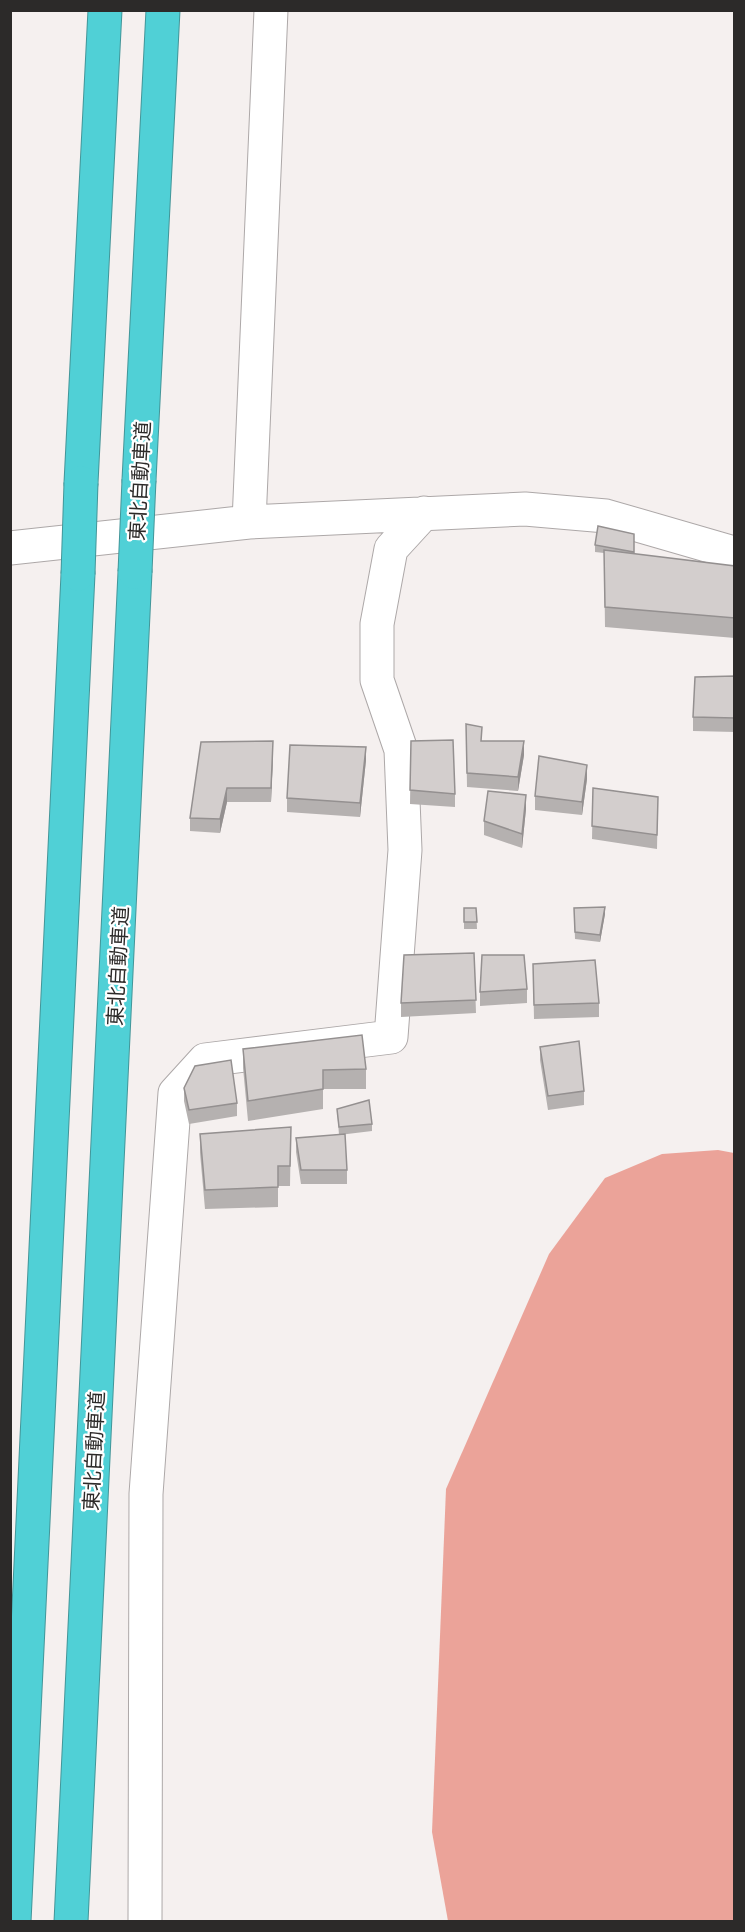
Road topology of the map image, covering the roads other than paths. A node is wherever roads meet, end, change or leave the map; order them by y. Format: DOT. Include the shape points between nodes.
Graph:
graph roads {
  1 [pos="105,10"];
  2 [pos="163,10"];
  3 [pos="271,10"];
  4 [pos="424,513"];
  5 [pos="249,522"];
  6 [pos="10,548"];
  7 [pos="735,552"];
  8 [pos="14,1922"];
  9 [pos="70,1922"];
  10 [pos="145,1922"];
  1 -- 8 [label="highway, bridge"];
  2 -- 9 [label="highway, 東北自動車道, bridge"];
  3 -- 5 [label="street"];
  4 -- 5 [label="street"];
  4 -- 7 [label="street" via="525,509 606,516"];
  4 -- 10 [label="street" via="391,549 377,624 377,680 401,750 405,839 391,1037 205,1060 175,1094 146,1494"];
  5 -- 6 [label="street"];
}
